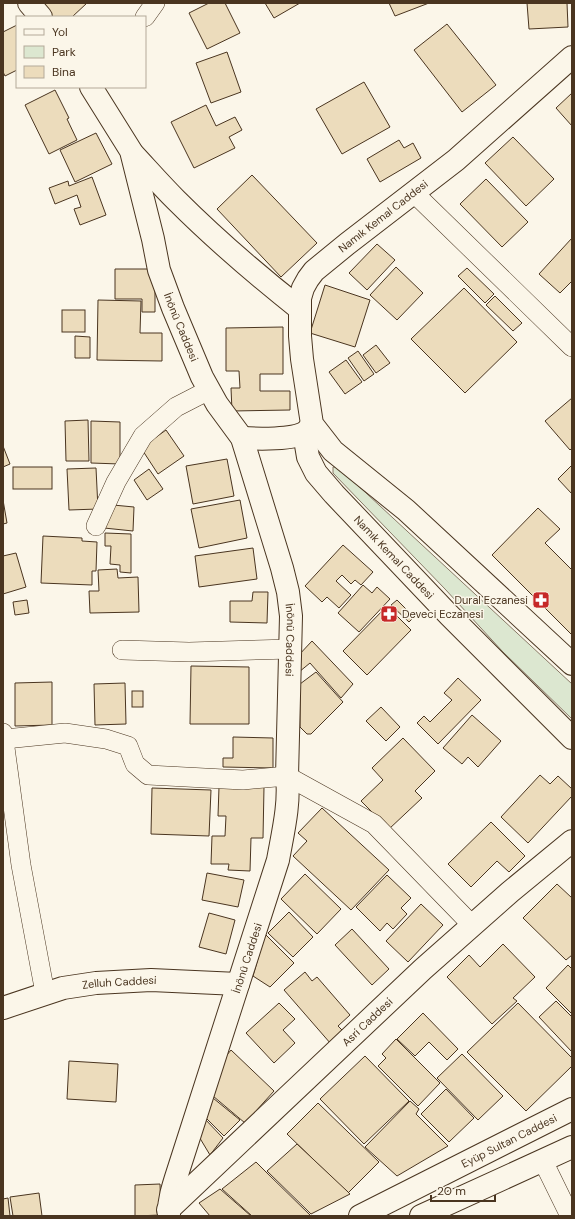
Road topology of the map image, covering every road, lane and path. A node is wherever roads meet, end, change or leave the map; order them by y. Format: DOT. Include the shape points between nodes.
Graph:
graph roads {
  1 [pos="29,3"];
  2 [pos="155,3"];
  3 [pos="40,16"];
  4 [pos="146,16"];
  5 [pos="572,57"];
  6 [pos="93,88"];
  7 [pos="131,151"];
  8 [pos="414,193"];
  9 [pos="300,309"];
  10 [pos="572,347"];
  11 [pos="209,390"];
  12 [pos="309,428"];
  13 [pos="242,438"];
  14 [pos="96,526"];
  15 [pos="291,649"];
  16 [pos="122,650"];
  17 [pos="572,664"];
  18 [pos="4,736"];
  19 [pos="572,738"];
  20 [pos="287,776"];
  21 [pos="572,841"];
  22 [pos="472,925"];
  23 [pos="238,984"];
  24 [pos="45,993"];
  25 [pos="3,1008"];
  26 [pos="572,1109"];
  27 [pos="572,1147"];
  28 [pos="543,1161"];
  29 [pos="169,1213"];
  30 [pos="360,1216"];
  31 [pos="421,1216"];
  32 [pos="570,1216"];
  1 -- 3 [label="street"];
  2 -- 4 [label="street"];
  5 -- 8 [label="street, Namık Kemal Caddesi"];
  6 -- 7 [label="street, İnönü Caddesi"];
  7 -- 9 [label="street" via="176,200 247,267"];
  7 -- 11 [label="street, İnönü Caddesi" via="159,270 172,308"];
  8 -- 9 [label="street, Namık Kemal Caddesi" via="314,271 303,288"];
  8 -- 10 [label="street"];
  9 -- 12 [label="street, Namık Kemal Caddesi" via="300,336"];
  11 -- 13 [label="street, İnönü Caddesi"];
  11 -- 14 [label="street" via="176,407 143,436 116,482"];
  12 -- 13 [label="street" via="292,436"];
  12 -- 17 [label="street" via="333,451 406,510"];
  12 -- 19 [label="street, Namık Kemal Caddesi" via="306,445 308,458 316,473 449,615"];
  13 -- 15 [label="street, İnönü Caddesi" via="285,580 292,616"];
  15 -- 16 [label="street" via="189,652"];
  15 -- 20 [label="street, İnönü Caddesi"];
  18 -- 20 [label="street" via="65,733 106,739 128,746 135,764 148,775 243,780"];
  18 -- 24 [label="street" via="21,866"];
  20 -- 22 [label="street" via="374,824"];
  20 -- 23 [label="street, İnönü Caddesi" via="287,809 278,860"];
  21 -- 22 [label="street, Asri Caddesi"];
  22 -- 29 [label="street, Asri Caddesi" via="417,974"];
  23 -- 24 [label="street, Zelluh Caddesi" via="151,980 96,983"];
  23 -- 29 [label="street, İnönü Caddesi" via="180,1165"];
  24 -- 25 [label="street, Zelluh Caddesi"];
  26 -- 30 [label="street, Eyüp Sultan Caddesi"];
  27 -- 28 [label="street"];
  28 -- 31 [label="street"];
  28 -- 32 [label="street"];
}
